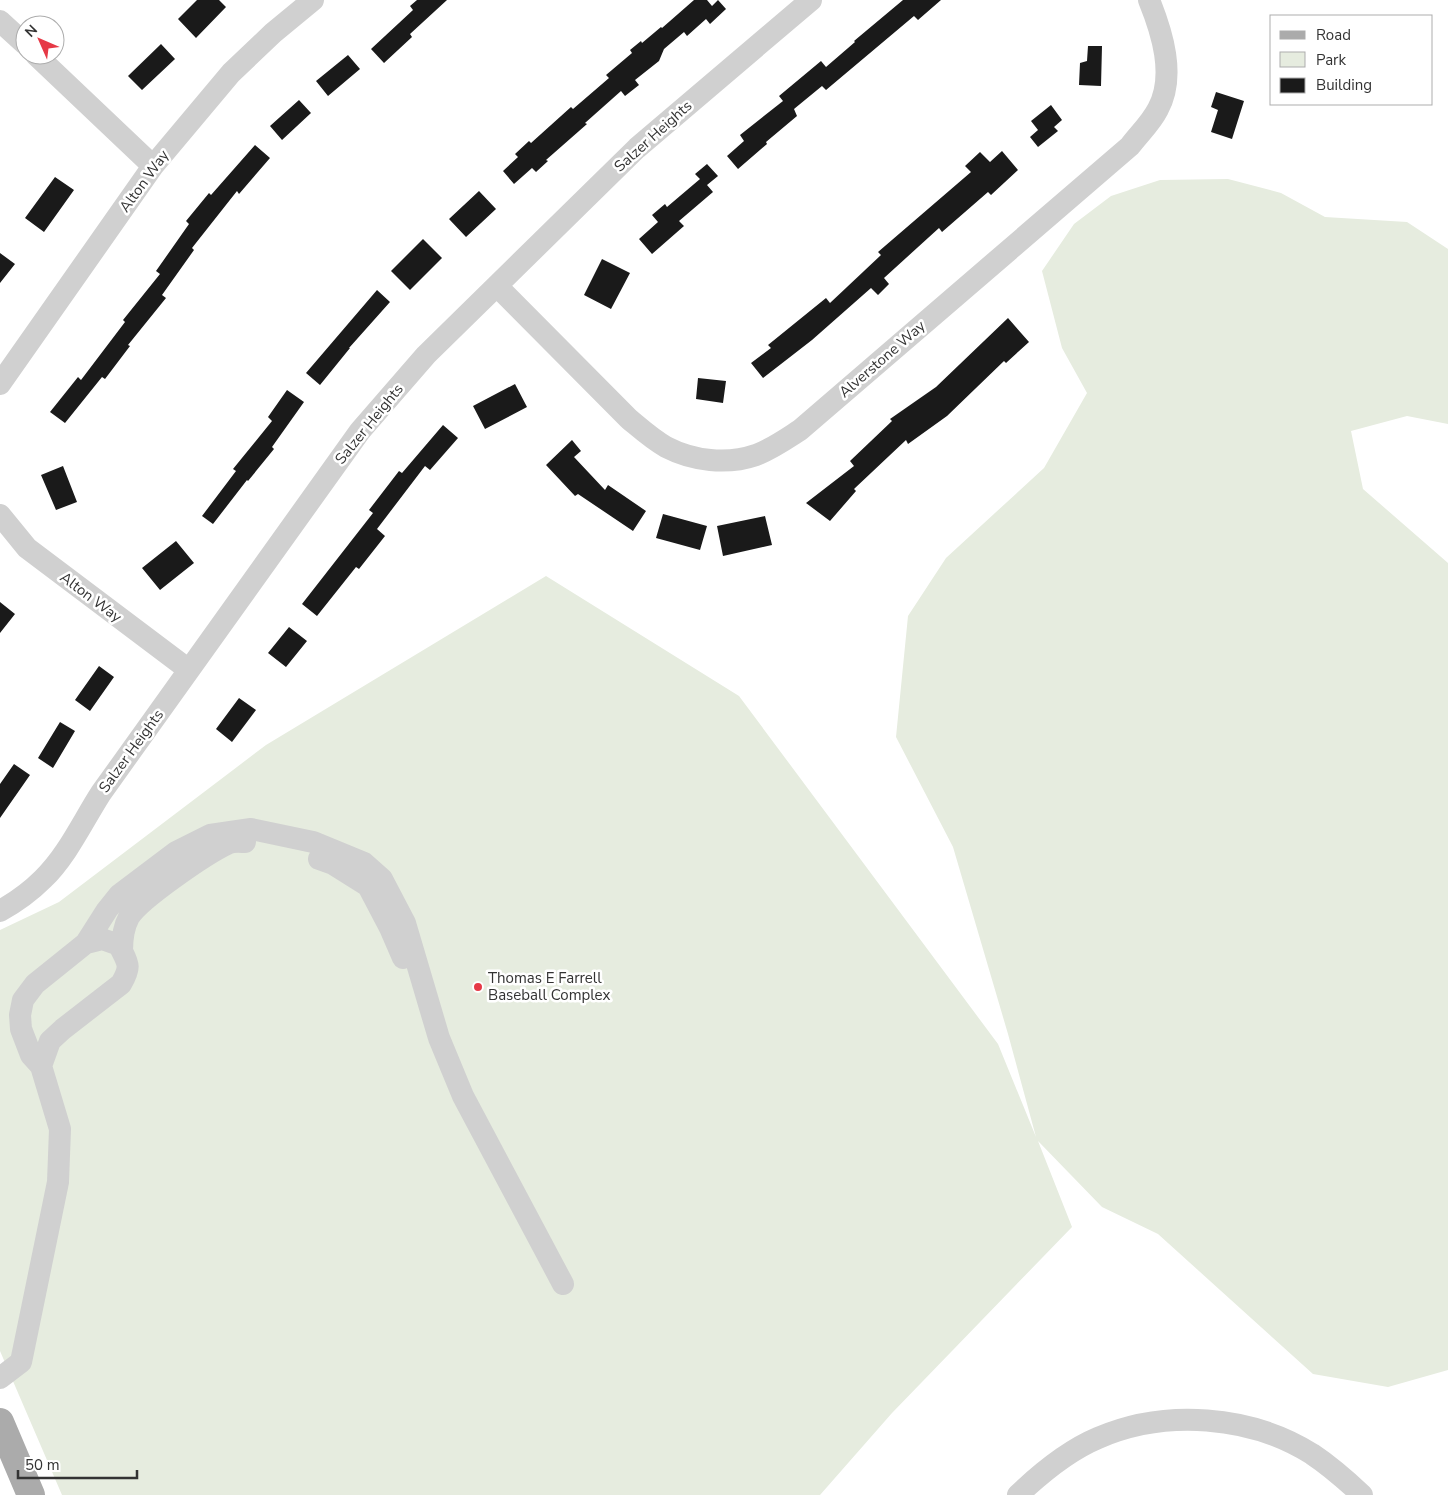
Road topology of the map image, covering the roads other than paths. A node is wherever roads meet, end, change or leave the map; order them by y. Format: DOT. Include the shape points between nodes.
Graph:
graph roads {
  1 [pos="313,0"];
  2 [pos="812,0"];
  3 [pos="1149,0"];
  4 [pos="0,20"];
  5 [pos="15,34"];
  6 [pos="47,65"];
  7 [pos="153,166"];
  8 [pos="497,286"];
  9 [pos="0,384"];
  10 [pos="0,515"];
  11 [pos="189,670"];
  12 [pos="0,911"];
  13 [pos="86,944"];
  14 [pos="122,950"];
  15 [pos="438,1038"];
  16 [pos="41,1066"];
  17 [pos="563,1284"];
  18 [pos="0,1378"];
  19 [pos="0,1422"];
  20 [pos="31,1495"];
  21 [pos="1018,1495"];
  22 [pos="1362,1495"];
  1 -- 7 [label="street, Alton Way" via="231,73"];
  2 -- 8 [label="street, Salzer Heights" via="637,148"];
  3 -- 8 [label="street, Alverstone Way" via="1165,56 1165,87 1158,108 1130,146 800,430 757,455 720,461 692,457 666,447 629,419"];
  4 -- 5 [label="street"];
  6 -- 7 [label="street"];
  7 -- 9 [label="street, Alton Way"];
  8 -- 11 [label="street, Salzer Heights" via="426,355 360,431"];
  10 -- 11 [label="street, Alton Way" via="26,548"];
  11 -- 12 [label="street, Salzer Heights" via="101,793 62,856 23,897"];
  13 -- 14 [label="street" via="102,938 119,945"];
  13 -- 15 [label="street" via="119,894 176,852 210,835 251,829 313,842 364,863 382,879 405,923"];
  13 -- 16 [label="street" via="35,984 23,1000 21,1029 31,1055"];
  14 -- 15 [label="street" via="123,931 130,916 149,897 192,865 228,843 269,841 333,864 368,886"];
  14 -- 16 [label="street" via="128,965 121,984 56,1035"];
  15 -- 17 [label="street" via="463,1096"];
  16 -- 18 [label="street" via="60,1129 58,1182 21,1362"];
  19 -- 20 [label="main road"];
  21 -- 22 [label="street" via="1040,1474 1097,1439 1128,1427 1200,1419 1274,1435 1312,1454"];
}
